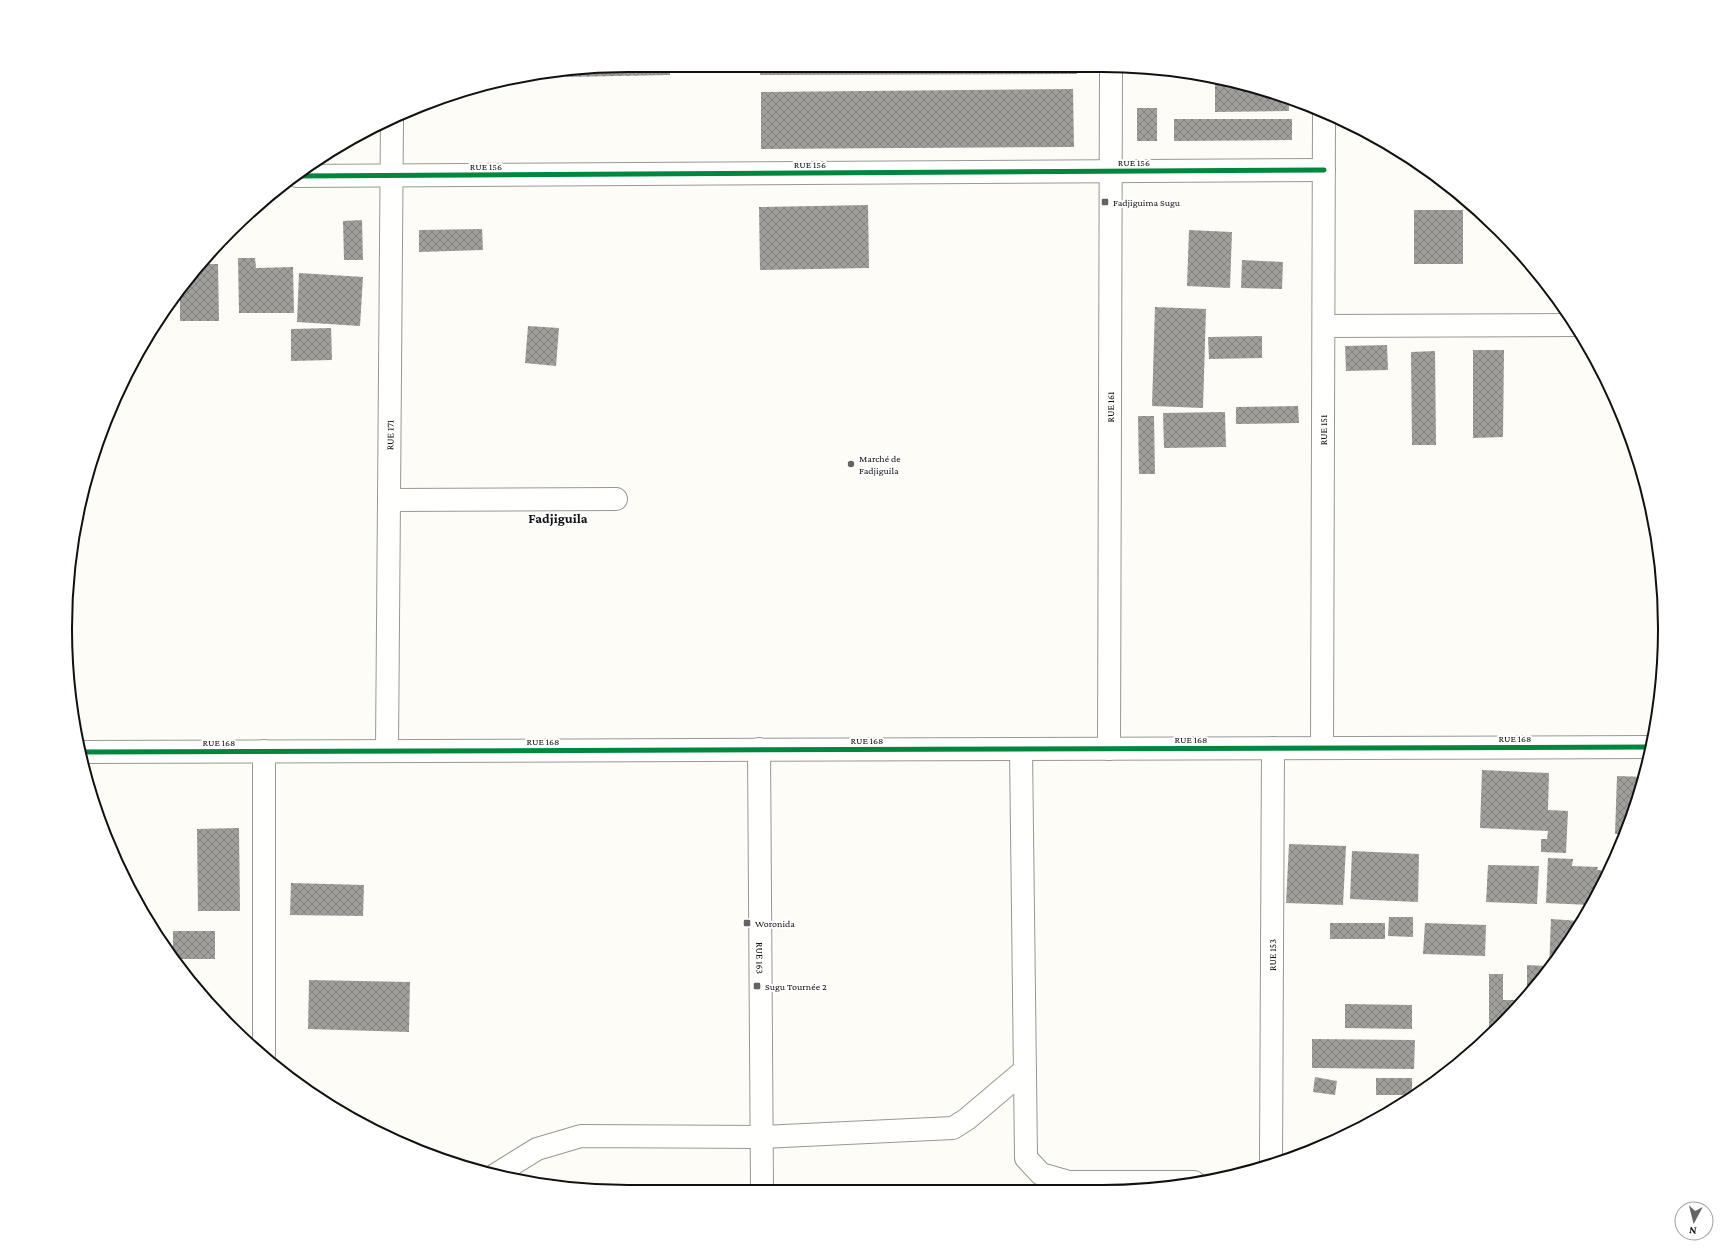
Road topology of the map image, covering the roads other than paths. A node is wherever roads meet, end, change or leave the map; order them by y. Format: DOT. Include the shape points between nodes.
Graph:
graph roads {
  1 [pos="1111,72"];
  2 [pos="1324,118"];
  3 [pos="392,125"];
  4 [pos="1324,170"];
  5 [pos="1111,171"];
  6 [pos="392,175"];
  7 [pos="305,176"];
  8 [pos="1568,325"];
  9 [pos="1324,326"];
  10 [pos="616,499"];
  11 [pos="389,500"];
  12 [pos="1645,747"];
  13 [pos="1109,748"];
  14 [pos="1273,748"];
  15 [pos="1322,748"];
  16 [pos="759,749"];
  17 [pos="1021,749"];
  18 [pos="387,750"];
  19 [pos="264,751"];
  20 [pos="86,752"];
  21 [pos="264,1049"];
  22 [pos="1025,1070"];
  23 [pos="762,1137"];
  24 [pos="1271,1158"];
  25 [pos="503,1170"];
  26 [pos="1156,1182"];
  27 [pos="762,1185"];
  1 -- 5 [label="street, RUE 161"];
  2 -- 4 [label="street, RUE 151"];
  3 -- 6 [label="street, RUE 171"];
  4 -- 5 [label="street, RUE 156"];
  4 -- 9 [label="street, RUE 151"];
  5 -- 6 [label="street, RUE 156"];
  5 -- 13 [label="street, RUE 161"];
  6 -- 7 [label="street, RUE 156"];
  6 -- 11 [label="street, RUE 171"];
  8 -- 9 [label="street"];
  9 -- 15 [label="street, RUE 151"];
  10 -- 11 [label="street"];
  11 -- 18 [label="street, RUE 171"];
  12 -- 15 [label="street, RUE 168"];
  13 -- 14 [label="street, RUE 168"];
  13 -- 17 [label="street, RUE 168"];
  14 -- 15 [label="street, RUE 168"];
  14 -- 24 [label="street, RUE 153"];
  16 -- 17 [label="street, RUE 168"];
  16 -- 18 [label="street, RUE 168"];
  16 -- 23 [label="street, RUE 163"];
  17 -- 22 [label="street"];
  18 -- 19 [label="street, RUE 168"];
  19 -- 20 [label="street, RUE 168"];
  19 -- 21 [label="street"];
  22 -- 23 [label="street" via="953,1128"];
  22 -- 26 [label="street" via="1026,1158 1041,1174 1069,1182"];
  23 -- 25 [label="street" via="581,1136 537,1149"];
  23 -- 27 [label="street, RUE 163"];
}
